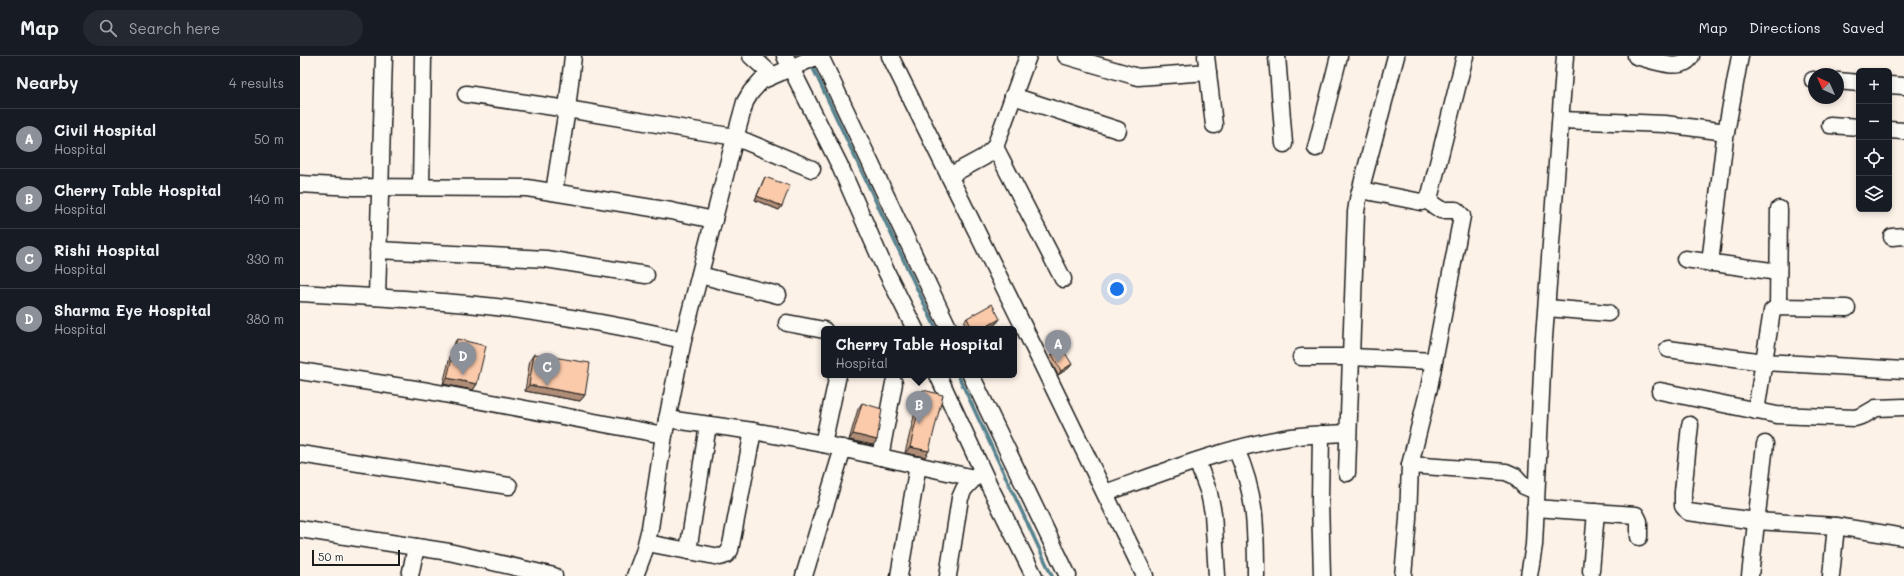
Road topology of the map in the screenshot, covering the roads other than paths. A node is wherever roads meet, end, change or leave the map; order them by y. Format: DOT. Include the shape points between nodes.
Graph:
graph roads {
  1 [pos="384,56"];
  2 [pos="423,56"];
  3 [pos="574,56"];
  4 [pos="751,56"];
  5 [pos="890,56"];
  6 [pos="1028,56"];
  7 [pos="1066,56"];
  8 [pos="1206,56"];
  9 [pos="1277,56"];
  10 [pos="1339,56"];
  11 [pos="1396,56"];
  12 [pos="1465,56"];
  13 [pos="1565,56"];
  14 [pos="1691,56"];
  15 [pos="1740,56"];
  16 [pos="1645,57"];
  17 [pos="806,59"];
  18 [pos="1208,72"];
  19 [pos="772,75"];
  20 [pos="1844,82"];
  21 [pos="1856,83"];
  22 [pos="1892,85"];
  23 [pos="1904,86"];
  24 [pos="466,94"];
  25 [pos="1013,96"];
  26 [pos="568,109"];
  27 [pos="1561,120"];
  28 [pos="1214,125"];
  29 [pos="1830,125"];
  30 [pos="1856,127"];
  31 [pos="1118,130"];
  32 [pos="1892,130"];
  33 [pos="1904,131"];
  34 [pos="1726,132"];
  35 [pos="735,137"];
  36 [pos="1284,144"];
  37 [pos="995,147"];
  38 [pos="1316,148"];
  39 [pos="812,169"];
  40 [pos="949,176"];
  41 [pos="300,184"];
  42 [pos="380,187"];
  43 [pos="421,187"];
  44 [pos="1361,190"];
  45 [pos="554,192"];
  46 [pos="1426,200"];
  47 [pos="1779,209"];
  48 [pos="714,220"];
  49 [pos="378,250"];
  50 [pos="1684,259"];
  51 [pos="1710,263"];
  52 [pos="1778,272"];
  53 [pos="646,275"];
  54 [pos="700,276"];
  55 [pos="1063,279"];
  56 [pos="300,293"];
  57 [pos="778,295"];
  58 [pos="377,297"];
  59 [pos="1547,308"];
  60 [pos="1778,308"];
  61 [pos="1847,308"];
  62 [pos="1608,313"];
  63 [pos="787,323"];
  64 [pos="914,326"];
  65 [pos="947,326"];
  66 [pos="821,329"];
  67 [pos="683,340"];
  68 [pos="1668,349"];
  69 [pos="1301,357"];
  70 [pos="1352,357"];
  71 [pos="1434,361"];
  72 [pos="1764,362"];
  73 [pos="1904,370"];
  74 [pos="300,371"];
  75 [pos="837,378"];
  76 [pos="939,378"];
  77 [pos="972,378"];
  78 [pos="894,383"];
  79 [pos="1660,392"];
  80 [pos="1904,408"];
  81 [pos="1756,411"];
  82 [pos="708,425"];
  83 [pos="1690,425"];
  84 [pos="665,427"];
  85 [pos="753,431"];
  86 [pos="1348,433"];
  87 [pos="1321,434"];
  88 [pos="823,444"];
  89 [pos="1765,444"];
  90 [pos="843,448"];
  91 [pos="1236,449"];
  92 [pos="300,454"];
  93 [pos="880,457"];
  94 [pos="1197,461"];
  95 [pos="918,465"];
  96 [pos="1410,465"];
  97 [pos="1347,473"];
  98 [pos="978,474"];
  99 [pos="509,486"];
  100 [pos="1536,490"];
  101 [pos="1105,493"];
  102 [pos="1536,508"];
  103 [pos="1596,512"];
  104 [pos="1756,521"];
  105 [pos="1836,526"];
  106 [pos="300,529"];
  107 [pos="1639,537"];
  108 [pos="1904,537"];
  109 [pos="646,543"];
  110 [pos="416,547"];
  111 [pos="688,551"];
  112 [pos="1591,571"];
  113 [pos="410,576"];
  114 [pos="554,576"];
  115 [pos="634,576"];
  116 [pos="804,576"];
  117 [pos="899,576"];
  118 [pos="948,576"];
  119 [pos="1034,576"];
  120 [pos="1068,576"];
  121 [pos="1145,576"];
  122 [pos="1217,576"];
  123 [pos="1256,576"];
  124 [pos="1322,576"];
  125 [pos="1403,576"];
  126 [pos="1529,576"];
  127 [pos="1750,576"];
  128 [pos="1831,576"];
  1 -- 42 [label="street"];
  2 -- 43 [label="street"];
  3 -- 26 [label="street"];
  4 -- 19 [label="street"];
  5 -- 40 [label="street"];
  6 -- 25 [label="street"];
  7 -- 18 [label="street" via="1138,77"];
  8 -- 18 [label="street"];
  9 -- 36 [label="street"];
  10 -- 38 [label="street"];
  11 -- 44 [label="street"];
  12 -- 46 [label="street" via="1430,195"];
  13 -- 27 [label="street"];
  14 -- 16 [label="street" via="1682,64"];
  15 -- 34 [label="street"];
  17 -- 19 [label="street"];
  17 -- 64 [label="street" via="839,164 886,271"];
  17 -- 65 [label="street"];
  18 -- 28 [label="street"];
  19 -- 35 [label="street" via="760,82 745,102"];
  20 -- 21 [label="street"];
  22 -- 23 [label="street"];
  24 -- 26 [label="street"];
  25 -- 31 [label="street"];
  25 -- 37 [label="street"];
  26 -- 35 [label="street"];
  26 -- 45 [label="street"];
  27 -- 34 [label="street" via="1665,124"];
  27 -- 59 [label="street"];
  29 -- 30 [label="street"];
  32 -- 33 [label="street"];
  34 -- 51 [label="street"];
  35 -- 39 [label="street"];
  35 -- 48 [label="street"];
  37 -- 40 [label="street" via="984,157"];
  37 -- 55 [label="street"];
  40 -- 101 [label="street"];
  41 -- 42 [label="street"];
  42 -- 43 [label="street"];
  42 -- 49 [label="street"];
  43 -- 45 [label="street" via="527,188"];
  44 -- 46 [label="street" via="1421,202"];
  44 -- 70 [label="street" via="1356,212"];
  45 -- 48 [label="street"];
  46 -- 71 [label="street" via="1441,210 1456,210 1462,216"];
  47 -- 52 [label="street"];
  48 -- 54 [label="street"];
  49 -- 53 [label="street" via="546,259"];
  49 -- 58 [label="street"];
  50 -- 51 [label="street"];
  51 -- 52 [label="street"];
  52 -- 60 [label="street"];
  54 -- 57 [label="street"];
  54 -- 67 [label="street"];
  56 -- 58 [label="street"];
  58 -- 67 [label="street" via="512,309 629,328"];
  59 -- 62 [label="street"];
  59 -- 100 [label="street"];
  60 -- 61 [label="street"];
  60 -- 72 [label="street" via="1770,314"];
  63 -- 66 [label="street"];
  67 -- 84 [label="street"];
  68 -- 72 [label="street"];
  69 -- 70 [label="street"];
  70 -- 71 [label="street"];
  70 -- 86 [label="street"];
  71 -- 96 [label="street"];
  72 -- 73 [label="street"];
  72 -- 81 [label="street"];
  74 -- 84 [label="street"];
  75 -- 88 [label="street"];
  76 -- 98 [label="street"];
  77 -- 120 [label="street"];
  78 -- 93 [label="street"];
  79 -- 81 [label="street"];
  80 -- 81 [label="street" via="1876,408 1854,418 1777,415"];
  82 -- 84 [label="street"];
  82 -- 85 [label="street"];
  82 -- 111 [label="street"];
  83 -- 104 [label="street" via="1683,492 1685,510 1694,514"];
  84 -- 109 [label="street" via="655,501"];
  85 -- 88 [label="street"];
  85 -- 111 [label="street" via="730,550 720,557"];
  86 -- 87 [label="street"];
  86 -- 97 [label="street"];
  87 -- 91 [label="street" via="1280,438"];
  87 -- 124 [label="street"];
  88 -- 90 [label="street"];
  89 -- 104 [label="street"];
  90 -- 93 [label="street"];
  90 -- 116 [label="street"];
  91 -- 94 [label="street"];
  91 -- 123 [label="street" via="1253,498"];
  92 -- 99 [label="street"];
  93 -- 95 [label="street"];
  94 -- 101 [label="street"];
  94 -- 122 [label="street" via="1209,493 1213,513"];
  95 -- 98 [label="street"];
  95 -- 117 [label="street"];
  96 -- 100 [label="street" via="1506,472 1515,476 1524,486"];
  96 -- 125 [label="street"];
  98 -- 118 [label="street" via="964,489 960,498"];
  98 -- 119 [label="street"];
  100 -- 102 [label="street"];
  101 -- 121 [label="street"];
  102 -- 103 [label="street"];
  102 -- 126 [label="street"];
  103 -- 107 [label="street" via="1636,515 1639,521"];
  103 -- 112 [label="street"];
  104 -- 105 [label="street"];
  104 -- 127 [label="street"];
  105 -- 108 [label="street"];
  105 -- 128 [label="street"];
  106 -- 110 [label="street"];
  109 -- 111 [label="street"];
  109 -- 115 [label="street"];
  110 -- 113 [label="street"];
  110 -- 114 [label="street"];
}
